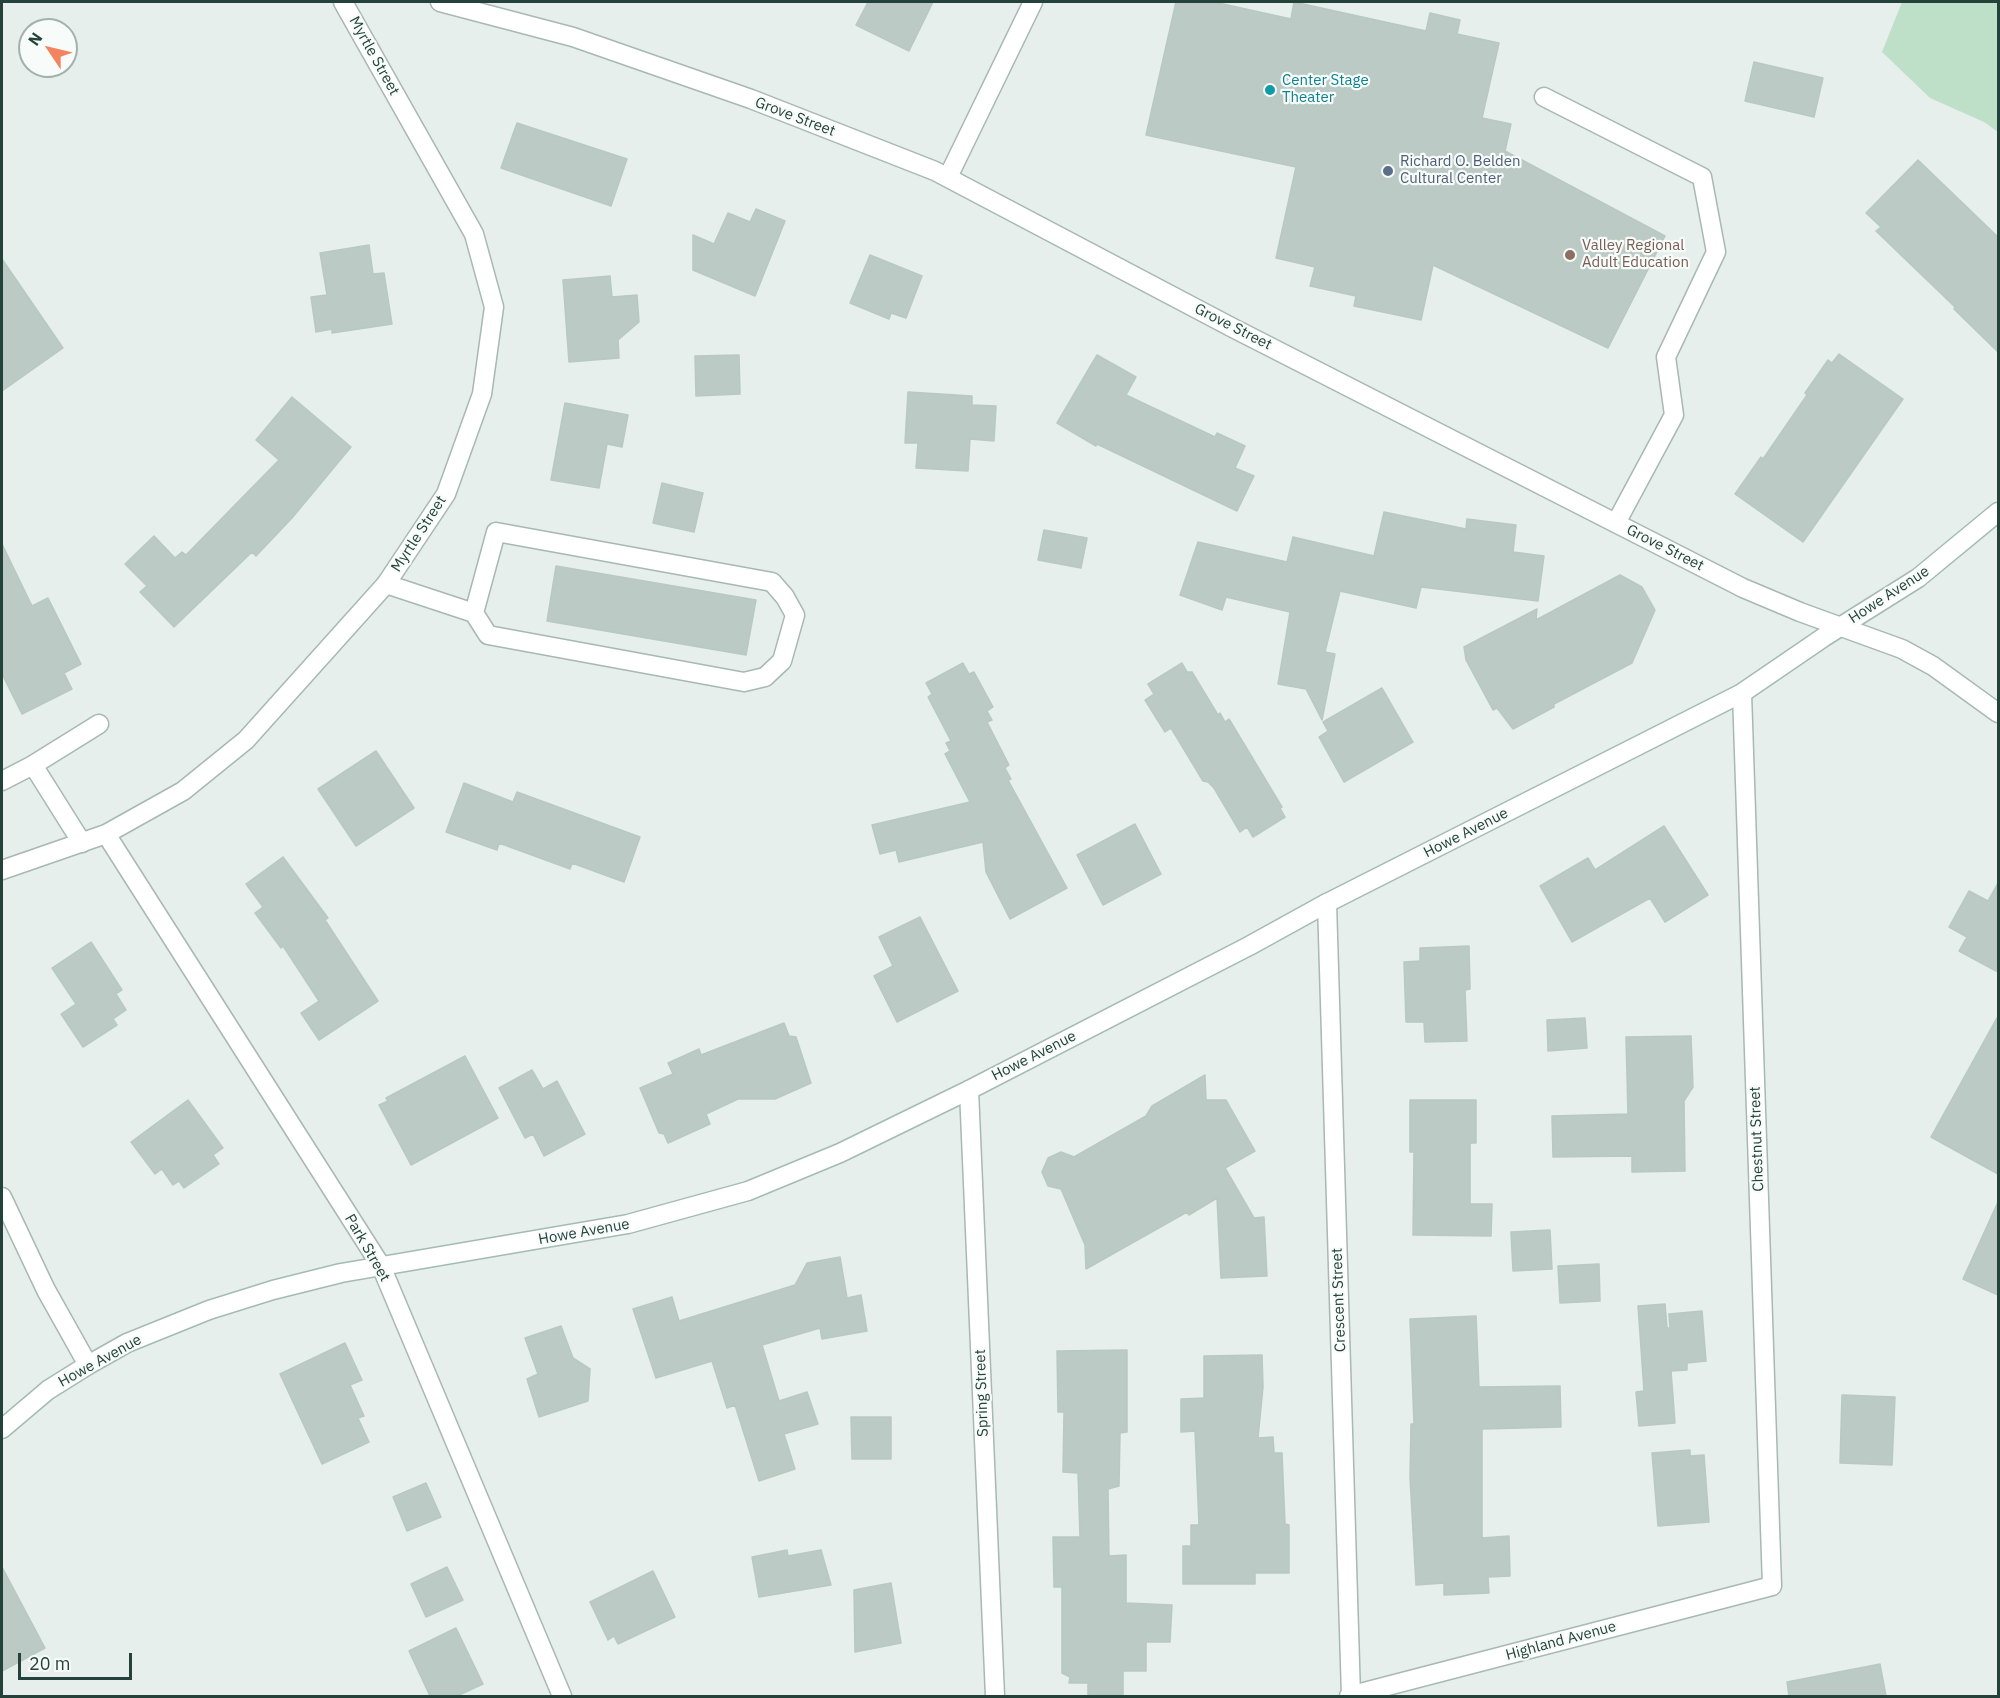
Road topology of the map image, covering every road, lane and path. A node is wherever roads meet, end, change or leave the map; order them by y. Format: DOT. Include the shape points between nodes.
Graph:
graph roads {
  1 [pos="343,2"];
  2 [pos="440,2"];
  3 [pos="1033,2"];
  4 [pos="1544,97"];
  5 [pos="948,177"];
  6 [pos="1998,512"];
  7 [pos="1616,524"];
  8 [pos="386,584"];
  9 [pos="474,613"];
  10 [pos="1841,627"];
  11 [pos="1742,693"];
  12 [pos="1998,713"];
  13 [pos="99,724"];
  14 [pos="33,765"];
  15 [pos="2,781"];
  16 [pos="106,834"];
  17 [pos="82,843"];
  18 [pos="2,870"];
  19 [pos="1327,903"];
  20 [pos="969,1090"];
  21 [pos="2,1197"];
  22 [pos="381,1266"];
  23 [pos="88,1365"];
  24 [pos="2,1429"];
  25 [pos="1772,1586"];
  26 [pos="562,1696"];
  27 [pos="995,1696"];
  28 [pos="1350,1696"];
  1 -- 8 [label="street, Myrtle Street" via="474,234 494,307 482,394 446,494"];
  2 -- 5 [label="street, Grove Street" via="573,37 751,99"];
  3 -- 5 [label="street"];
  4 -- 7 [label="street" via="1702,177 1716,252 1666,357 1674,415"];
  5 -- 7 [label="street, Grove Street"];
  6 -- 10 [label="street, Howe Avenue" via="1918,578"];
  7 -- 10 [label="street, Grove Street" via="1743,588"];
  8 -- 9 [label="street"];
  8 -- 16 [label="street, Myrtle Street" via="246,740 183,791"];
  9 -- 9 [label="street" via="496,532 772,582 795,615 782,661 765,677 744,682 488,635"];
  10 -- 11 [label="street, Howe Avenue"];
  10 -- 12 [label="street, Grove Street" via="1912,654"];
  11 -- 19 [label="street, Howe Avenue"];
  11 -- 25 [label="street, Chestnut Street"];
  13 -- 14 [label="street"];
  14 -- 15 [label="street"];
  14 -- 17 [label="street"];
  16 -- 17 [label="street, Myrtle Street"];
  16 -- 22 [label="street, Park Street"];
  17 -- 18 [label="street, Myrtle Street"];
  19 -- 20 [label="street, Howe Avenue"];
  19 -- 28 [label="street, Crescent Street"];
  20 -- 22 [label="street, Howe Avenue" via="840,1153 748,1191 628,1224"];
  20 -- 27 [label="street, Spring Street"];
  21 -- 23 [label="street" via="46,1290"];
  22 -- 23 [label="street, Howe Avenue" via="273,1290 209,1310 128,1343"];
  22 -- 26 [label="street, Park Street"];
  23 -- 24 [label="street, Howe Avenue" via="48,1390"];
  25 -- 28 [label="street, Highland Avenue"];
}
